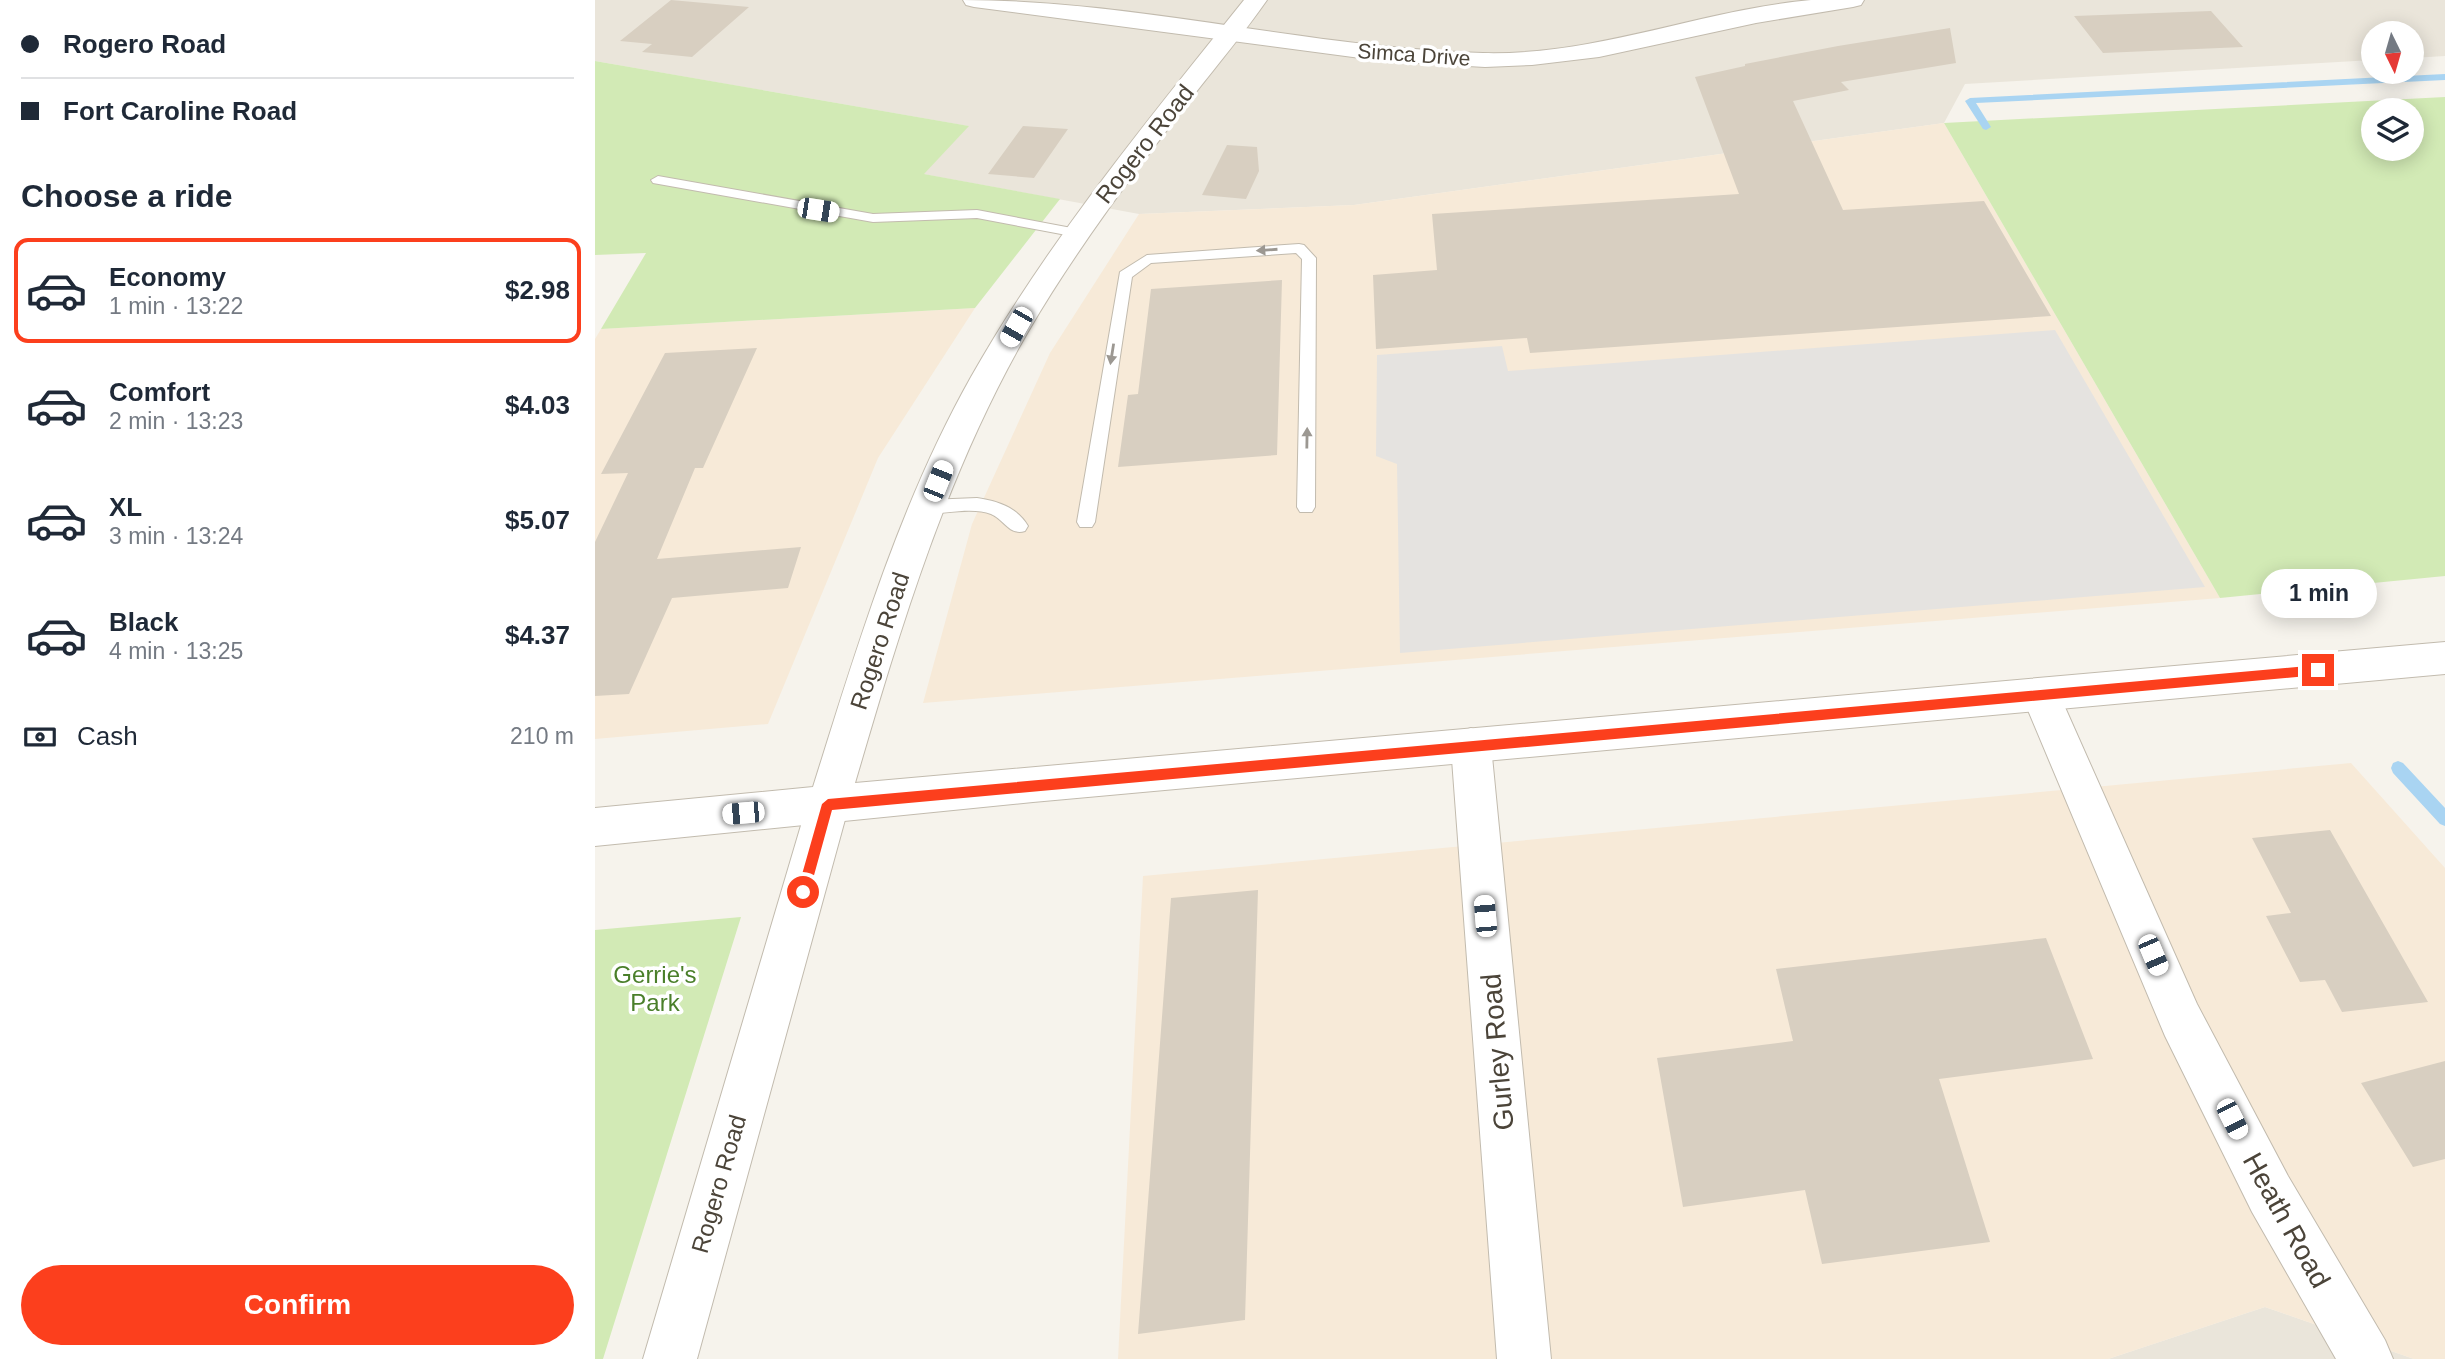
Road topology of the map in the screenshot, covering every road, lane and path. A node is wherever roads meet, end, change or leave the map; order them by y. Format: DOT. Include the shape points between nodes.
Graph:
graph roads {
  1 [pos="974,0"];
  2 [pos="1256,0"];
  3 [pos="1853,0"];
  4 [pos="1749,8"];
  5 [pos="1230,34"];
  6 [pos="658,180"];
  7 [pos="1077,233"];
  8 [pos="928,506"];
  9 [pos="1306,507"];
  10 [pos="1086,522"];
  11 [pos="1019,526"];
  12 [pos="2445,658"];
  13 [pos="2041,696"];
  14 [pos="1471,746"];
  15 [pos="828,804"];
  16 [pos="595,827"];
  17 [pos="670,1359"];
  18 [pos="1524,1359"];
  19 [pos="2366,1359"];
  1 -- 5 [label="street, Simca Drive"];
  2 -- 5 [label="street, Rogero Road"];
  3 -- 4 [label="street, Simca Drive"];
  4 -- 5 [label="street, Simca Drive" via="1599,50 1532,58 1383,54"];
  5 -- 7 [label="street, Rogero Road"];
  6 -- 7 [label="lane" via="873,218 977,214"];
  7 -- 8 [label="street, Rogero Road" via="985,379"];
  8 -- 11 [label="lane" via="997,508"];
  8 -- 15 [label="street, Rogero Road" via="904,566"];
  9 -- 10 [label="lane, one-way" via="1309,258 1299,248 1147,259 1125,275"];
  12 -- 13 [label="street"];
  13 -- 14 [label="street"];
  13 -- 19 [label="street, Heath Road" via="2181,1020 2270,1194"];
  14 -- 15 [label="street"];
  14 -- 18 [label="street, Gurley Road"];
  15 -- 16 [label="street"];
  15 -- 17 [label="street, Rogero Road"];
}
